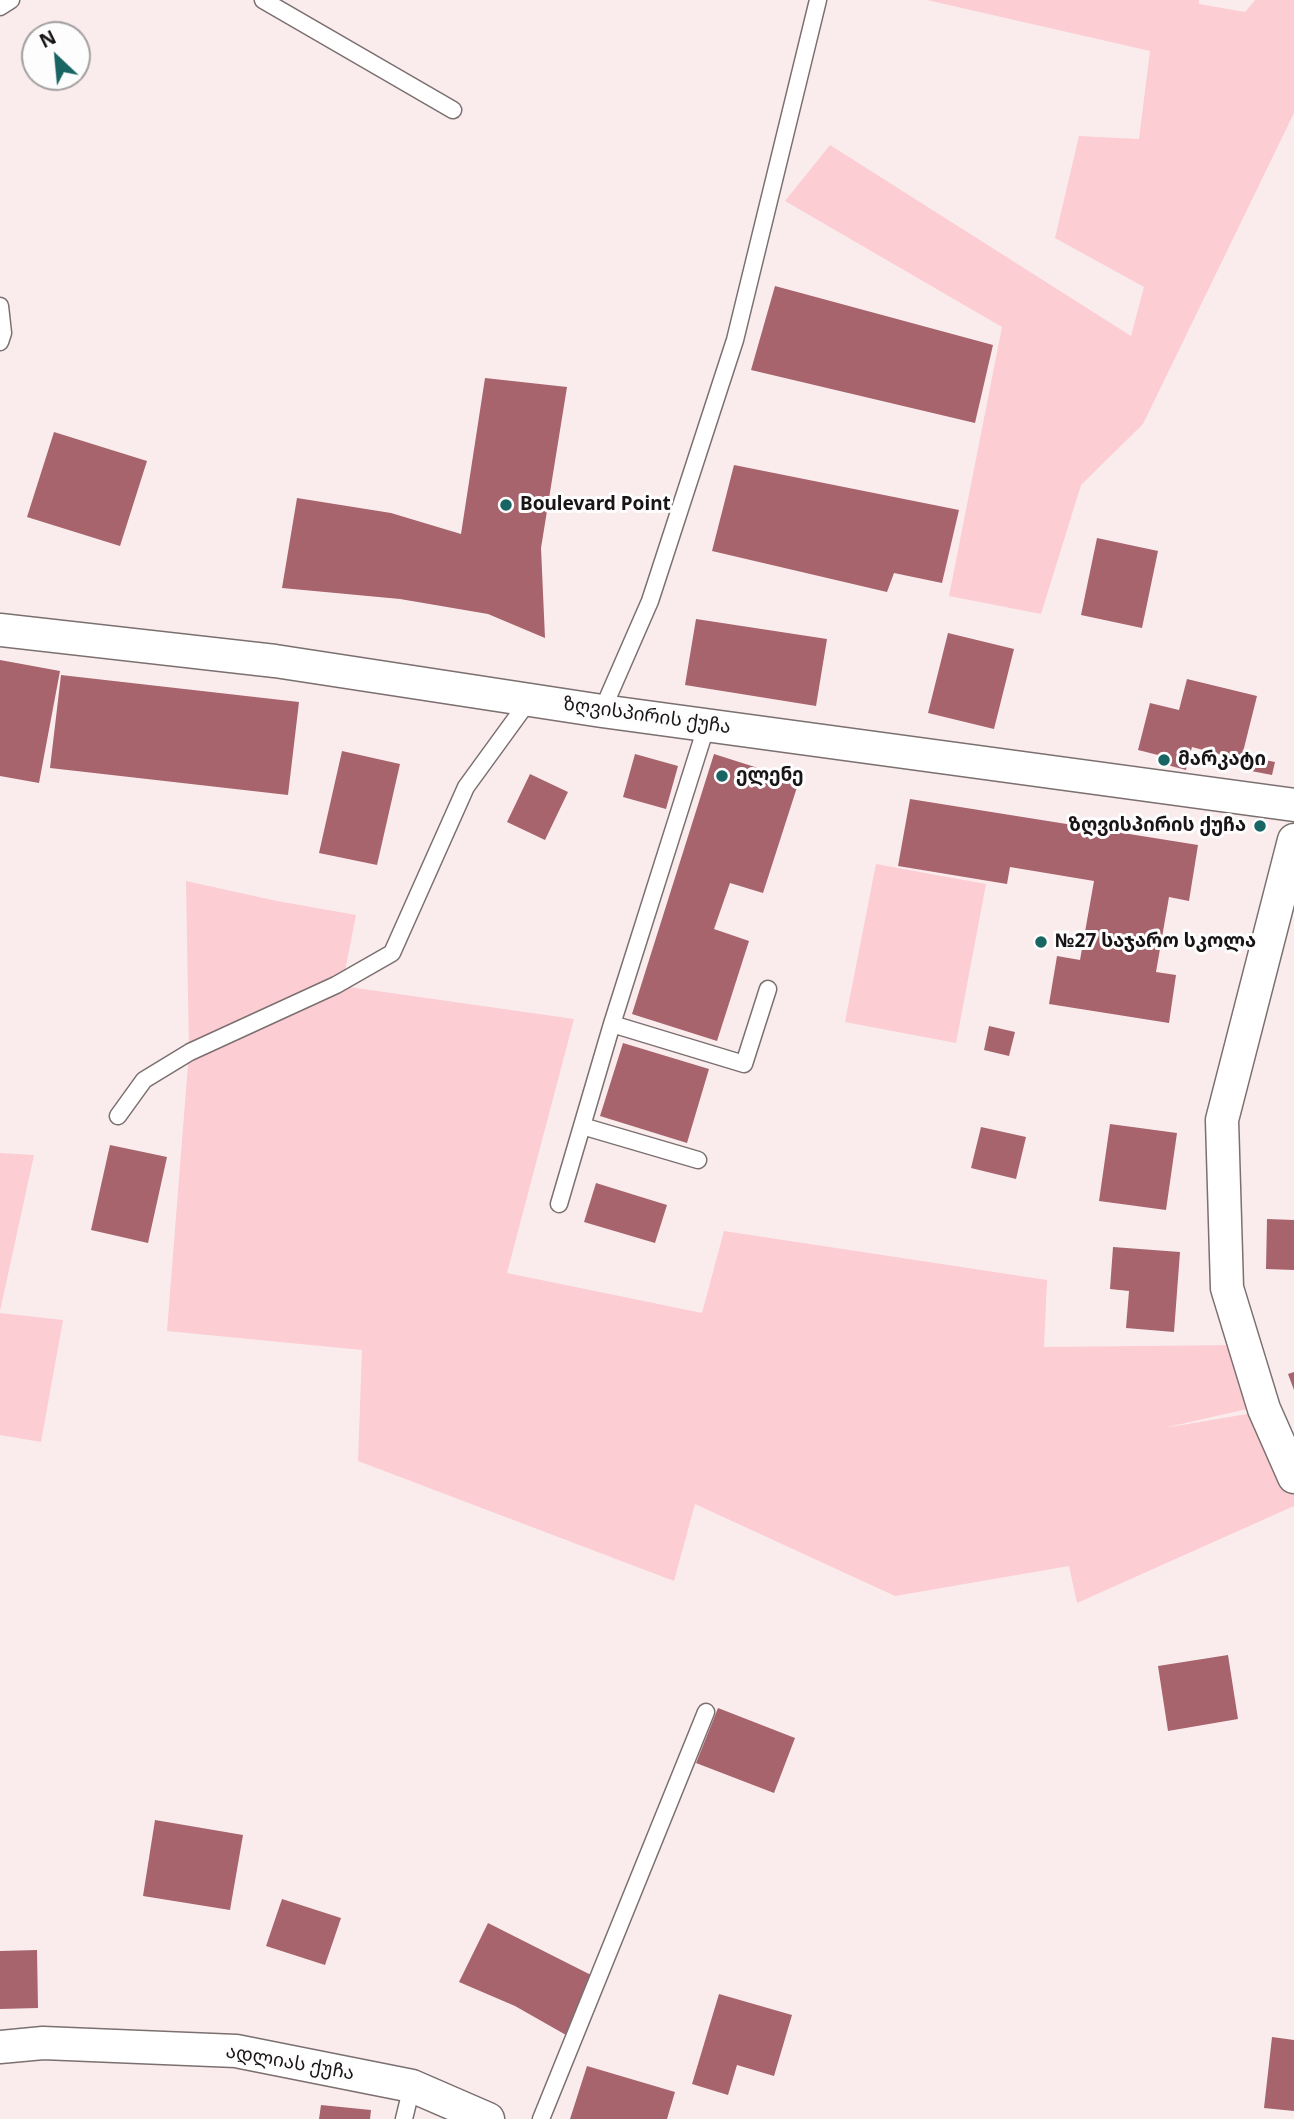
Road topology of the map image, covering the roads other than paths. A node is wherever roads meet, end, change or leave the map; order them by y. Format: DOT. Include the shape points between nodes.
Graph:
graph roads {
  1 [pos="11,0"];
  2 [pos="263,0"];
  3 [pos="818,0"];
  4 [pos="0,8"];
  5 [pos="453,110"];
  6 [pos="0,306"];
  7 [pos="0,342"];
  8 [pos="0,630"];
  9 [pos="530,699"];
  10 [pos="602,710"];
  11 [pos="707,724"];
  12 [pos="1294,805"];
  13 [pos="1294,840"];
  14 [pos="768,989"];
  15 [pos="612,1024"];
  16 [pos="118,1116"];
  17 [pos="582,1126"];
  18 [pos="698,1160"];
  19 [pos="559,1204"];
  20 [pos="1294,1477"];
  21 [pos="706,1712"];
  22 [pos="0,2047"];
  23 [pos="412,2086"];
  24 [pos="404,2119"];
  25 [pos="488,2119"];
  26 [pos="541,2119"];
  1 -- 4 [label="lane"];
  2 -- 5 [label="lane"];
  3 -- 10 [label="lane" via="735,341 650,601"];
  6 -- 7 [label="lane"];
  8 -- 9 [label="street, ზღვისპირის ქუჩა" via="275,661"];
  9 -- 10 [label="street, ზღვისპირის ქუჩა"];
  9 -- 16 [label="lane" via="466,787 393,953 336,985 190,1052 144,1080"];
  10 -- 11 [label="street, ზღვისპირის ქუჩა"];
  11 -- 12 [label="street, ზღვისპირის ქუჩა"];
  11 -- 15 [label="lane"];
  13 -- 20 [label="street" via="1222,1120 1227,1288 1264,1409"];
  14 -- 15 [label="lane" via="744,1064"];
  15 -- 17 [label="lane"];
  17 -- 18 [label="lane"];
  17 -- 19 [label="lane"];
  21 -- 26 [label="lane"];
  22 -- 23 [label="street, ადლიას ქუჩა" via="43,2043 236,2051"];
  23 -- 24 [label="lane"];
  23 -- 25 [label="street, ადლიას ქუჩა"];
}
